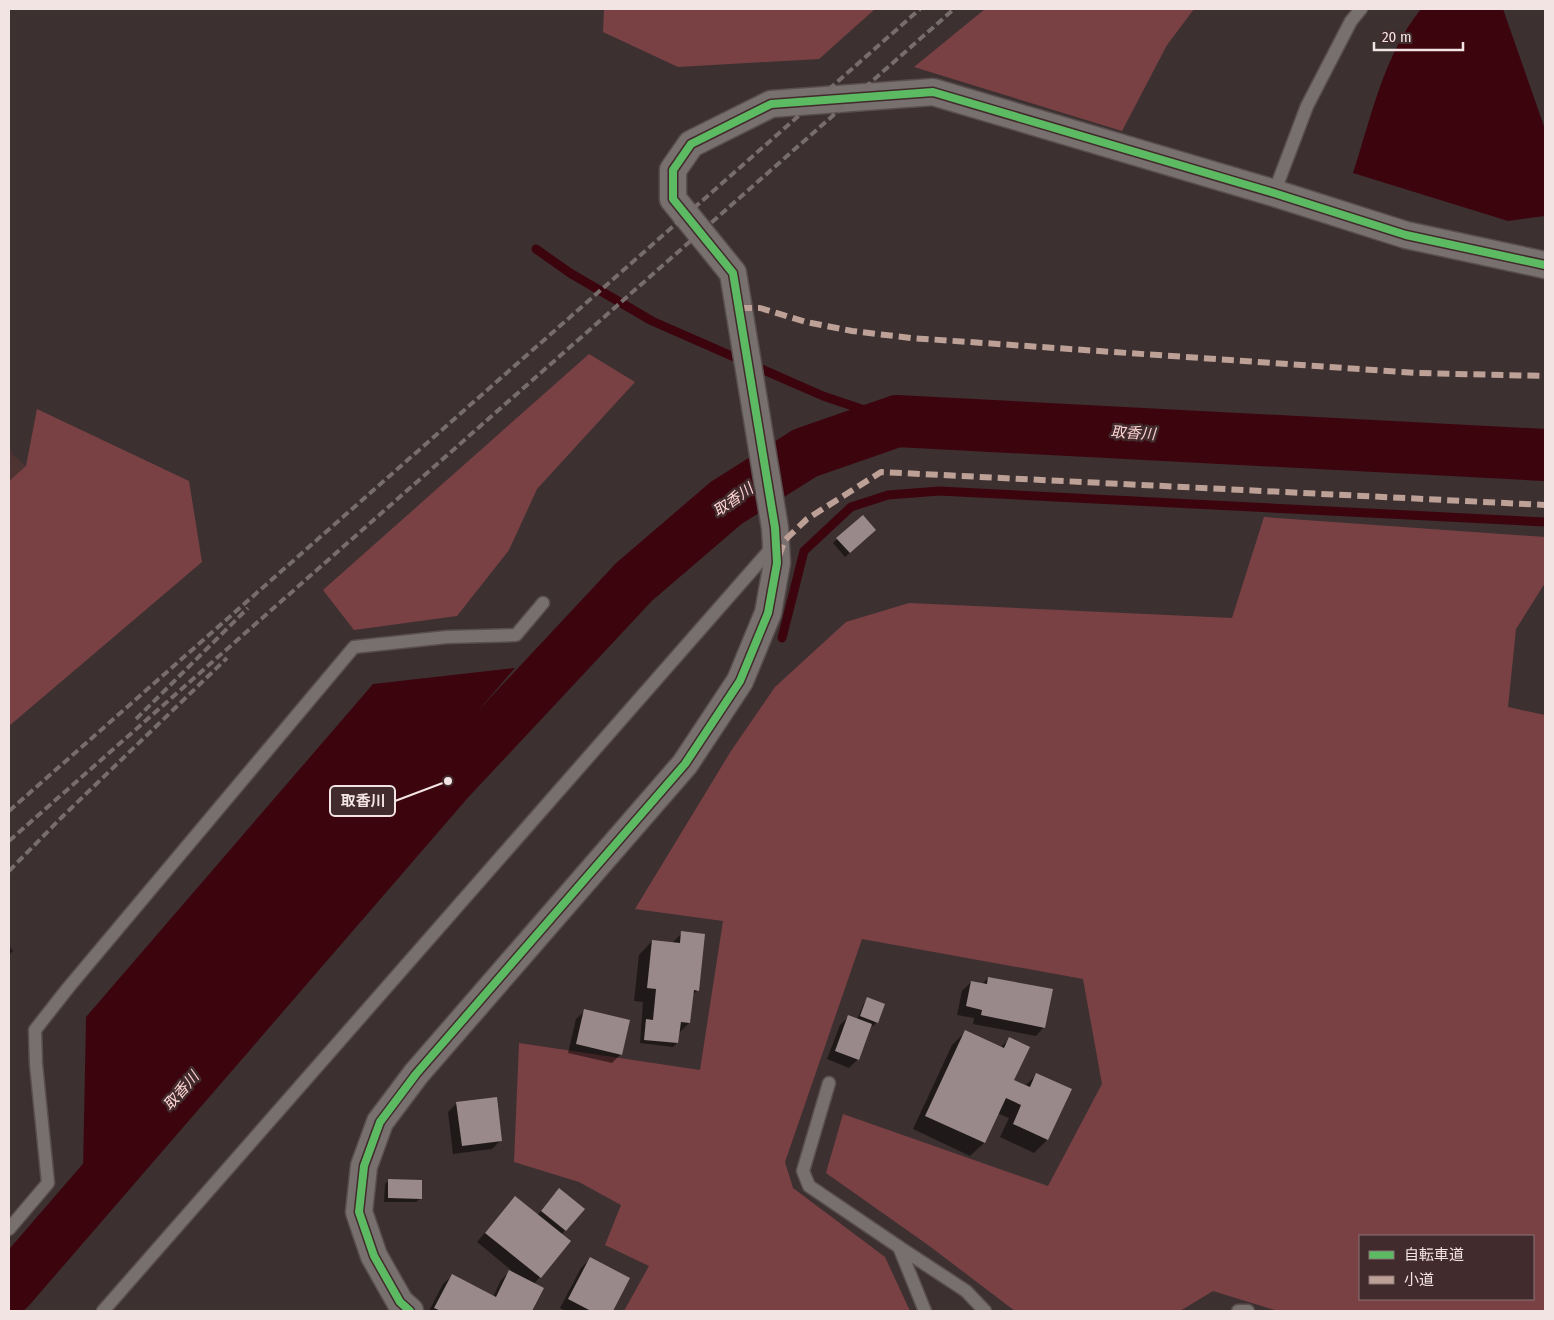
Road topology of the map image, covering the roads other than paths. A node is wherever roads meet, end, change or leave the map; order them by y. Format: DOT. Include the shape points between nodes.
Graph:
graph roads {
  1 [pos="1361,9"];
  2 [pos="1274,193"];
  3 [pos="1545,264"];
  4 [pos="775,536"];
  5 [pos="543,603"];
  6 [pos="829,1083"];
  7 [pos="9,1229"];
  8 [pos="899,1247"];
  9 [pos="103,1311"];
  10 [pos="410,1311"];
  11 [pos="925,1311"];
  12 [pos="984,1311"];
  13 [pos="1238,1311"];
  14 [pos="1248,1311"];
  1 -- 2 [label="lane" via="1351,21 1307,106"];
  2 -- 3 [label="street" via="1406,235"];
  2 -- 4 [label="street" via="933,92 771,104 691,144 673,170 673,198 733,273"];
  4 -- 9 [label="lane"];
  4 -- 10 [label="street" via="777,563 768,613 740,681 685,764 416,1074 380,1122 364,1166 359,1212 374,1256 400,1302"];
  5 -- 7 [label="lane" via="516,634 447,637 354,648 36,1030 36,1064 48,1183"];
  6 -- 8 [label="lane" via="803,1171 809,1186"];
  8 -- 11 [label="lane"];
  8 -- 12 [label="lane" via="966,1291"];
  13 -- 14 [label="lane"];
}
